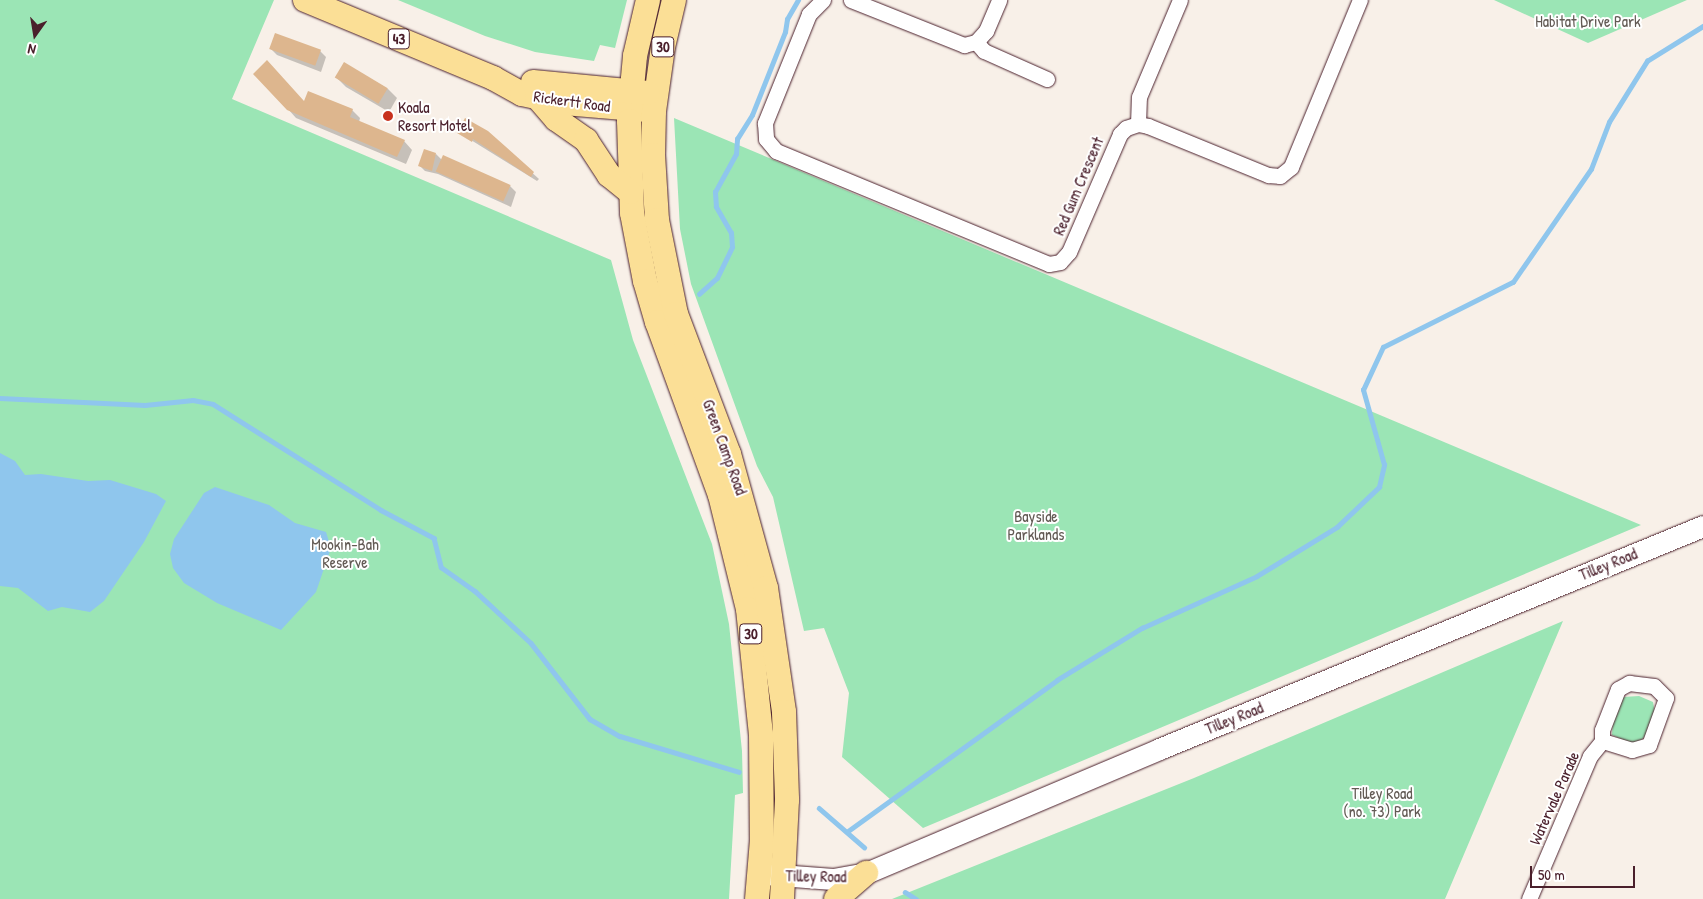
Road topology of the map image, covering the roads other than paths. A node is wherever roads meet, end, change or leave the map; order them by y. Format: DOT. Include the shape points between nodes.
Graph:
graph roads {
  1 [pos="306,0"];
  2 [pos="648,0"];
  3 [pos="674,0"];
  4 [pos="823,0"];
  5 [pos="851,0"];
  6 [pos="999,0"];
  7 [pos="1180,0"];
  8 [pos="1360,0"];
  9 [pos="976,42"];
  10 [pos="493,78"];
  11 [pos="1047,80"];
  12 [pos="537,98"];
  13 [pos="631,100"];
  14 [pos="655,103"];
  15 [pos="1138,124"];
  16 [pos="630,192"];
  17 [pos="1703,526"];
  18 [pos="1602,741"];
  19 [pos="759,873"];
  20 [pos="866,873"];
  21 [pos="784,876"];
  22 [pos="757,899"];
  23 [pos="782,899"];
  24 [pos="836,899"];
  25 [pos="1529,899"];
  1 -- 10 [label="main road, Rickertt Road / 43"];
  2 -- 13 [label="main road, Green Camp Road / 30" via="635,56"];
  3 -- 14 [label="main road, Green Camp Road / 30"];
  4 -- 15 [label="street, Red Gum Crescent" via="809,14 765,122 766,139 776,151 1040,262 1060,262 1069,252 1120,134"];
  5 -- 9 [label="street" via="950,42 964,45"];
  6 -- 9 [label="street" via="986,31"];
  7 -- 15 [label="street" via="1140,97"];
  8 -- 15 [label="street" via="1291,166 1280,176 1268,175"];
  9 -- 11 [label="street" via="984,51"];
  10 -- 12 [label="main road, Rickertt Road / 43"];
  10 -- 13 [label="main road, Rickertt Road / 43"];
  12 -- 13 [label="main road, Rickertt Road"];
  12 -- 16 [label="main road, 43" via="556,119 586,140 609,175"];
  13 -- 14 [label="main road, Rickertt Road"];
  13 -- 16 [label="main road, Green Camp Road / 30"];
  14 -- 21 [label="main road, Green Camp Road / 30" via="656,202 667,277 676,314 741,491 766,588 784,712 787,800"];
  16 -- 19 [label="main road, Green Camp Road / 30" via="645,281 720,495 748,609 761,734"];
  17 -- 20 [label="main road, Tilley Road" via="1132,760"];
  18 -- 18 [label="street, Watervale Parade" via="1602,730 1618,689 1629,682 1654,686 1666,698 1649,745 1632,750"];
  18 -- 25 [label="street, Watervale Parade" via="1590,756"];
  19 -- 21 [label="main road, Tilley Road"];
  19 -- 22 [label="main road, Green Camp Road / 30"];
  20 -- 21 [label="main road, Tilley Road" via="833,879"];
  20 -- 24 [label="main road"];
  21 -- 23 [label="main road, Green Camp Road / 30"];
}
